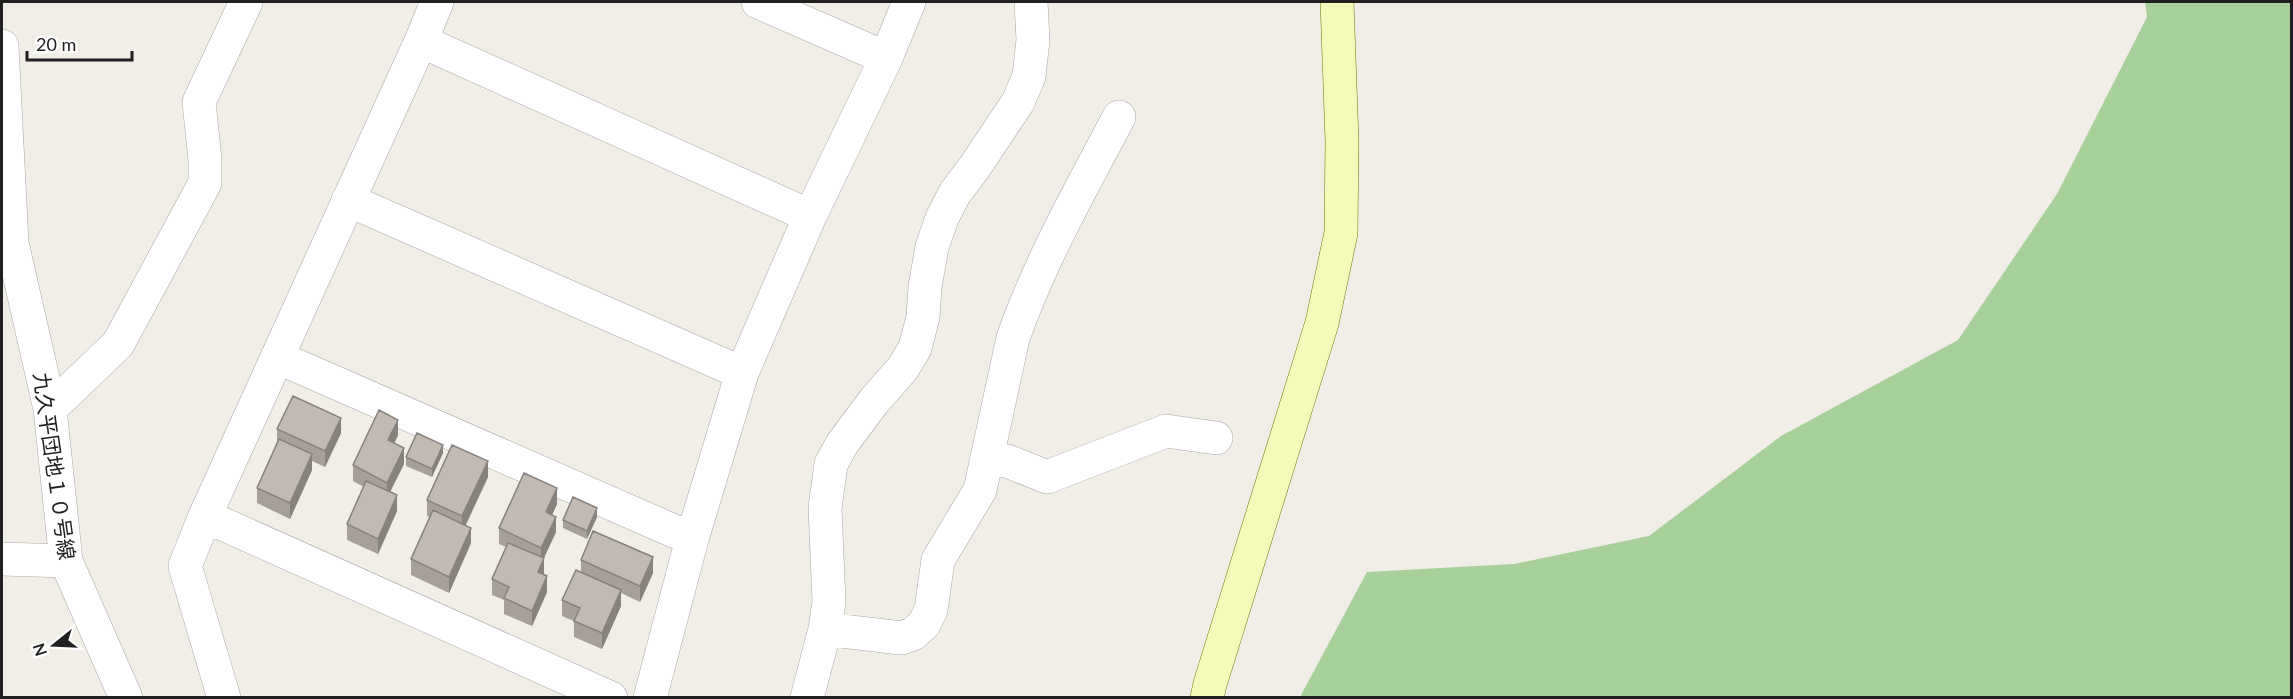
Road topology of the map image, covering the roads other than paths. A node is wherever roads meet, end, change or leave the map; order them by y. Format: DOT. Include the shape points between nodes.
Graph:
graph roads {
  1 [pos="246,2"];
  2 [pos="437,2"];
  3 [pos="758,2"];
  4 [pos="909,2"];
  5 [pos="1337,2"];
  6 [pos="1038,8"];
  7 [pos="421,41"];
  8 [pos="2,46"];
  9 [pos="886,58"];
  10 [pos="1119,117"];
  11 [pos="348,200"];
  12 [pos="810,216"];
  13 [pos="7,230"];
  14 [pos="277,357"];
  15 [pos="742,373"];
  16 [pos="50,409"];
  17 [pos="1216,438"];
  18 [pos="988,459"];
  19 [pos="206,516"];
  20 [pos="692,539"];
  21 [pos="2,559"];
  22 [pos="66,561"];
  23 [pos="825,629"];
  24 [pos="126,698"];
  25 [pos="224,698"];
  26 [pos="611,698"];
  27 [pos="650,698"];
  28 [pos="807,698"];
  29 [pos="1207,698"];
  1 -- 16 [label="street" via="199,102 205,183 118,344"];
  2 -- 7 [label="street"];
  3 -- 9 [label="street"];
  4 -- 9 [label="street"];
  5 -- 29 [label="street" via="1341,233 1322,323"];
  6 -- 23 [label="street" via="1029,76 1018,102 942,218 932,247 915,348 831,464 825,508 829,602"];
  7 -- 11 [label="street"];
  7 -- 12 [label="street"];
  8 -- 13 [label="street, 九久平団地１０号線"];
  9 -- 12 [label="street"];
  10 -- 18 [label="street" via="1020,316 1012,338"];
  11 -- 14 [label="street"];
  11 -- 15 [label="street"];
  12 -- 15 [label="street"];
  13 -- 16 [label="street, 九久平団地１０号線"];
  14 -- 19 [label="street"];
  14 -- 20 [label="street"];
  15 -- 20 [label="street"];
  16 -- 22 [label="street, 九久平団地１０号線"];
  17 -- 18 [label="street" via="1166,431 1047,477 1007,461"];
  18 -- 23 [label="street" via="980,490 938,560 931,610 924,624 901,638"];
  19 -- 25 [label="street" via="185,566"];
  19 -- 26 [label="street"];
  20 -- 27 [label="street"];
  21 -- 22 [label="street"];
  22 -- 24 [label="street, 九久平団地１０号線"];
  23 -- 28 [label="street"];
}
